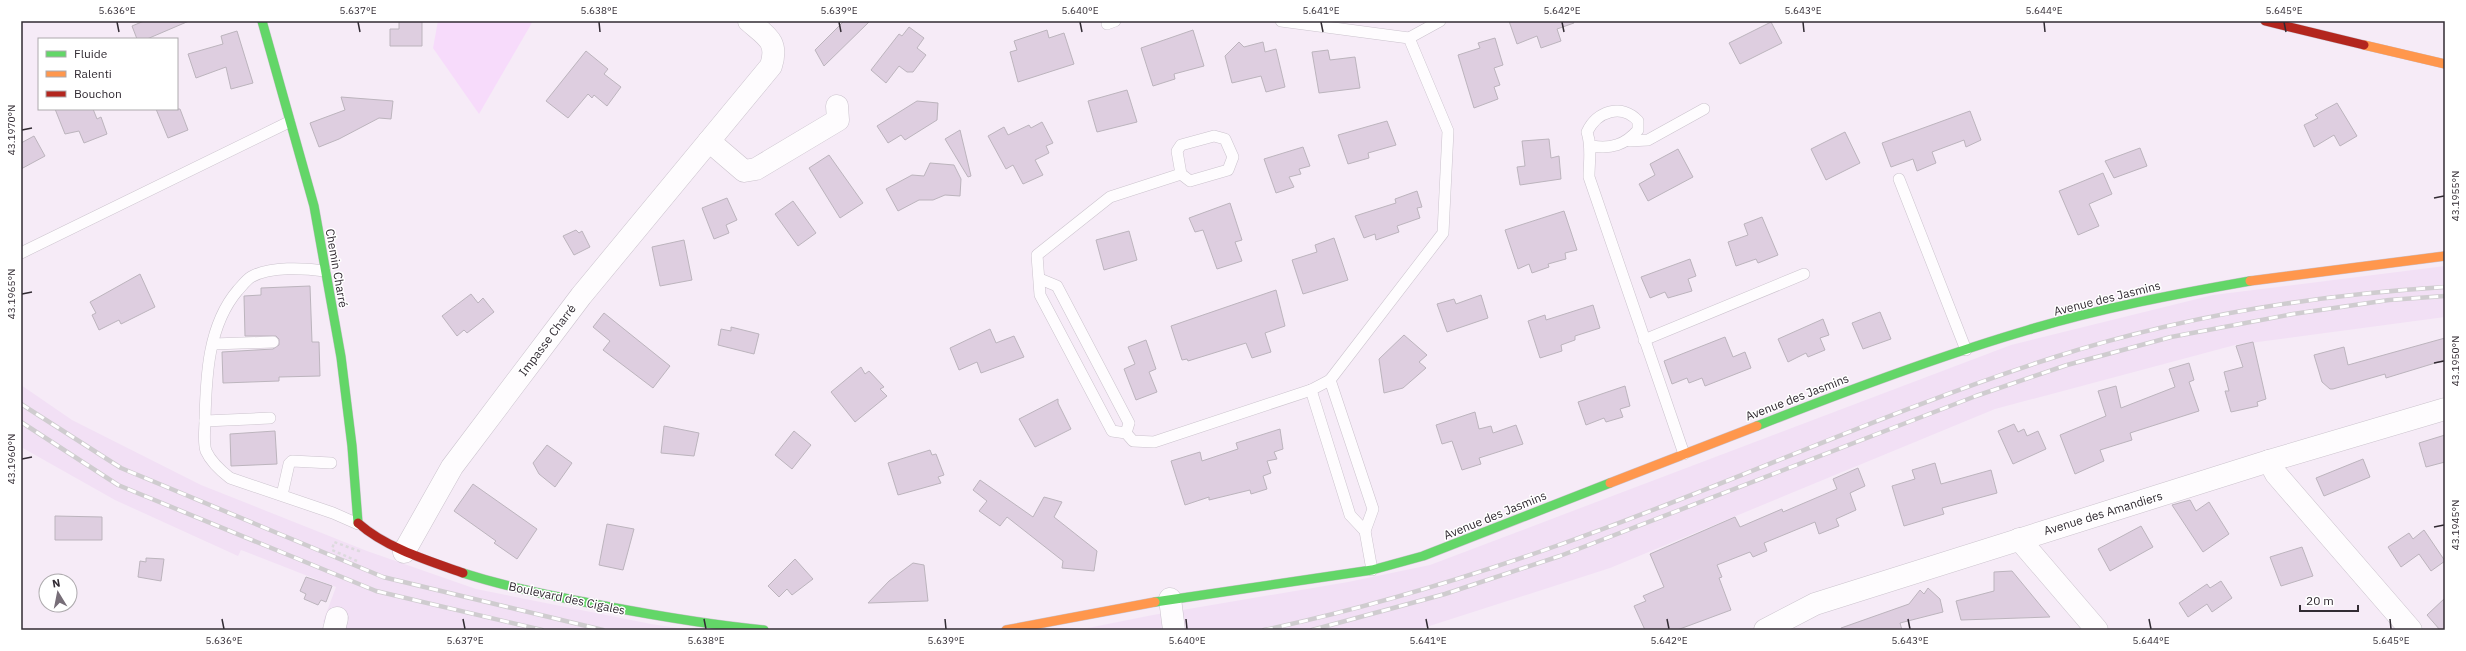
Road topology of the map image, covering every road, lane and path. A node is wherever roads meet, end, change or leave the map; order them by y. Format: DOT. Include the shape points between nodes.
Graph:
graph roads {
  1 [pos="262,21"];
  2 [pos="749,21"];
  3 [pos="1281,21"];
  4 [pos="1440,21"];
  5 [pos="2265,21"];
  6 [pos="1409,38"];
  7 [pos="2445,64"];
  8 [pos="837,106"];
  9 [pos="1704,109"];
  10 [pos="289,122"];
  11 [pos="1629,140"];
  12 [pos="709,141"];
  13 [pos="1592,146"];
  14 [pos="1182,174"];
  15 [pos="1899,179"];
  16 [pos="21,253"];
  17 [pos="2445,256"];
  18 [pos="325,271"];
  19 [pos="1804,274"];
  20 [pos="1040,279"];
  21 [pos="1644,340"];
  22 [pos="273,342"];
  23 [pos="212,344"];
  24 [pos="1966,350"];
  25 [pos="1330,380"];
  26 [pos="1311,390"];
  27 [pos="2445,409"];
  28 [pos="270,418"];
  29 [pos="205,421"];
  30 [pos="1126,433"];
  31 [pos="1684,454"];
  32 [pos="2269,461"];
  33 [pos="331,464"];
  34 [pos="282,495"];
  35 [pos="358,524"];
  36 [pos="1365,531"];
  37 [pos="2019,539"];
  38 [pos="354,549"];
  39 [pos="404,552"];
  40 [pos="357,561"];
  41 [pos="1372,570"];
  42 [pos="1170,599"];
  43 [pos="1789,625"];
  44 [pos="764,630"];
  45 [pos="1006,630"];
  46 [pos="1174,630"];
  47 [pos="1765,630"];
  48 [pos="2097,630"];
  49 [pos="2411,630"];
  1 -- 10 [label="main road, Chemin Charré"];
  2 -- 12 [label="street, Impasse Charré" via="772,41 775,55 771,66"];
  3 -- 6 [label="lane"];
  4 -- 6 [label="lane"];
  5 -- 7 [label="main road"];
  6 -- 25 [label="lane" via="1448,131 1443,233"];
  8 -- 12 [label="street" via="838,120 756,169 744,171"];
  9 -- 11 [label="lane" via="1648,140"];
  10 -- 16 [label="lane"];
  10 -- 18 [label="main road, Chemin Charré" via="314,206"];
  11 -- 13 [label="lane" via="1607,149"];
  11 -- 13 [label="lane" via="1638,130 1638,121 1631,113 1621,110 1607,113 1592,122 1587,132"];
  12 -- 39 [label="street, Impasse Charré" via="581,296 452,467"];
  13 -- 21 [label="lane" via="1589,156 1589,177"];
  14 -- 14 [label="lane" via="1177,151 1181,146 1214,136 1225,139 1233,157 1228,170 1190,181"];
  14 -- 20 [label="lane" via="1110,197 1093,209 1037,255"];
  15 -- 24 [label="lane"];
  17 -- 24 [label="main road, Avenue des Jasmins" via="2339,267 2182,292 2074,318"];
  18 -- 23 [label="lane" via="301,267 258,274 249,278 232,298"];
  18 -- 35 [label="main road, Chemin Charré" via="341,357"];
  19 -- 21 [label="lane"];
  20 -- 30 [label="lane" via="1057,286 1129,423"];
  20 -- 30 [label="lane" via="1040,295 1112,431"];
  21 -- 31 [label="lane"];
  22 -- 23 [label="lane"];
  23 -- 29 [label="lane"];
  24 -- 31 [label="main road, Avenue des Jasmins" via="1832,397"];
  25 -- 26 [label="lane"];
  25 -- 36 [label="lane" via="1373,510"];
  26 -- 30 [label="lane" via="1154,442 1133,441"];
  26 -- 36 [label="lane" via="1350,515"];
  27 -- 32 [label="street, Avenue des Amandiers"];
  28 -- 29 [label="lane"];
  29 -- 34 [label="lane" via="206,450 218,469 230,478"];
  31 -- 41 [label="main road, Avenue des Jasmins" via="1424,556"];
  32 -- 37 [label="street, Avenue des Amandiers"];
  32 -- 49 [label="street" via="2276,474"];
  33 -- 34 [label="lane" via="292,461 289,464"];
  34 -- 35 [label="lane" via="333,512"];
  35 -- 39 [label="main road, Boulevard des Cigales"];
  36 -- 41 [label="lane"];
  37 -- 43 [label="street, Avenue des Amandiers" via="1815,604"];
  37 -- 48 [label="street"];
  38 -- 40 [label="path" via="334,542 332,550"];
  39 -- 44 [label="main road, Boulevard des Cigales" via="522,590 666,618"];
  41 -- 42 [label="main road, Avenue des Jasmins"];
  42 -- 45 [label="main road"];
  42 -- 46 [label="street"];
  43 -- 47 [label="street, Avenue des Amandiers"];
}
